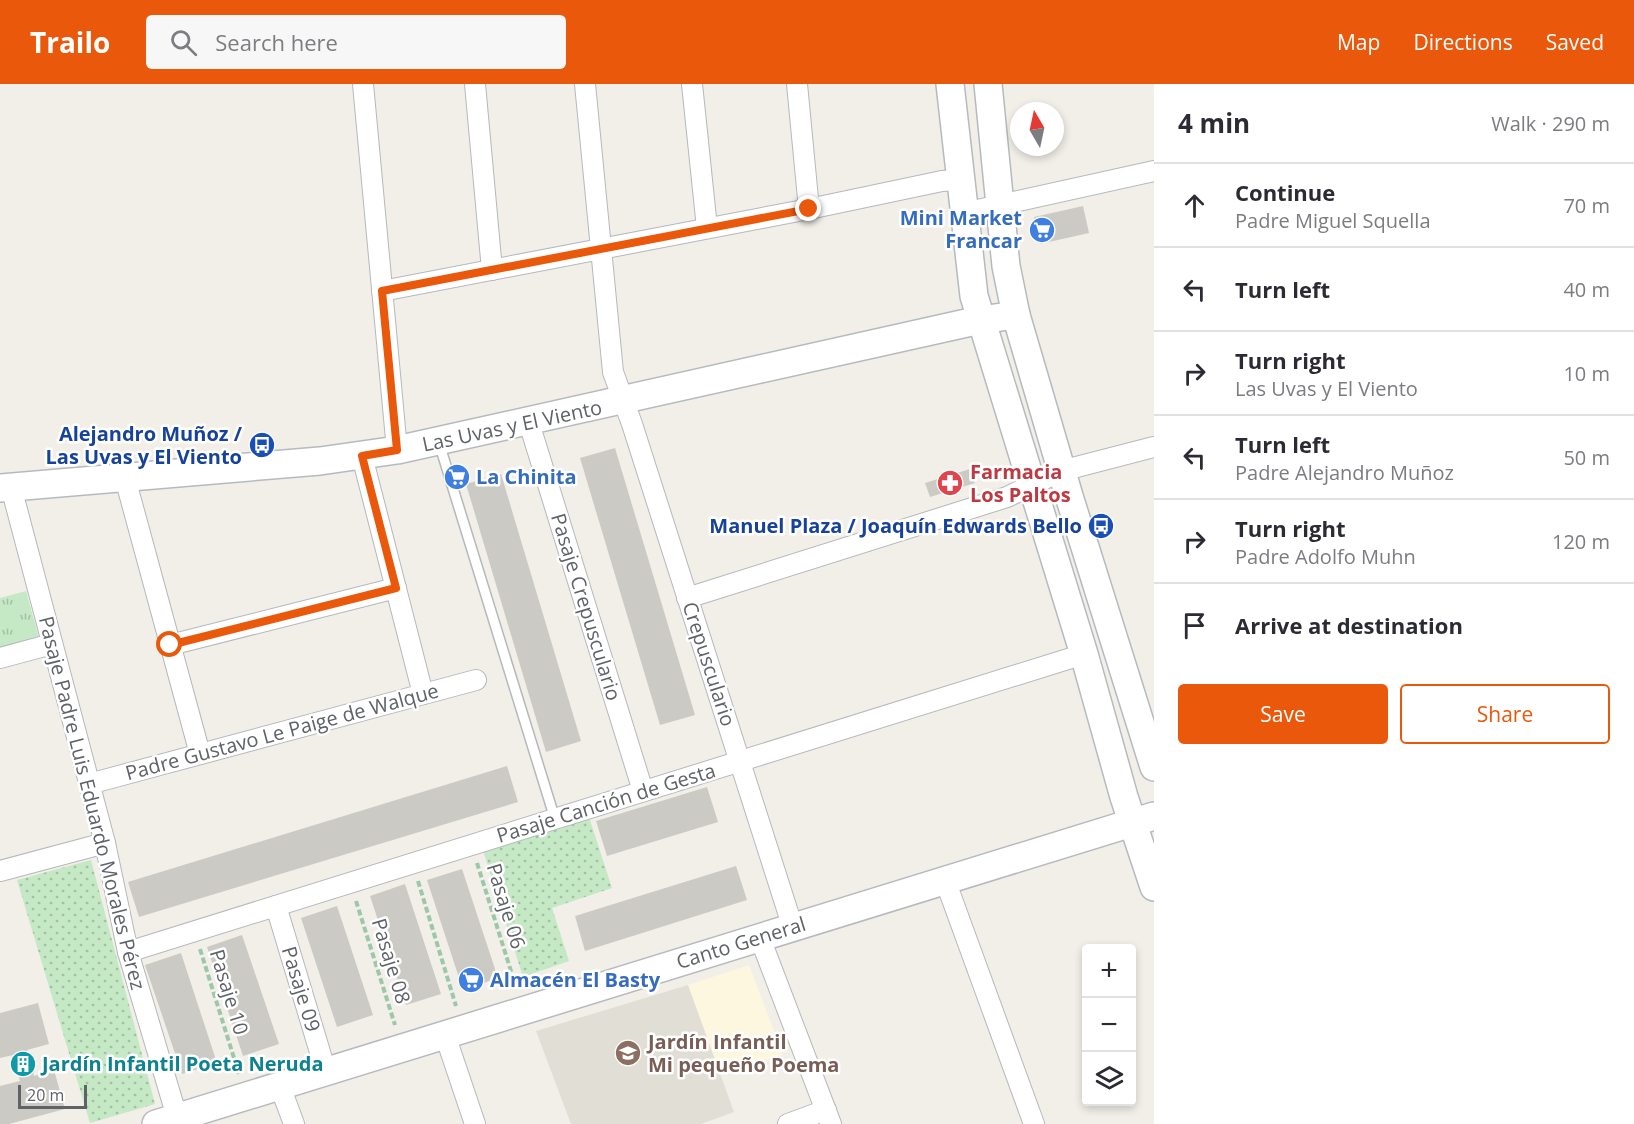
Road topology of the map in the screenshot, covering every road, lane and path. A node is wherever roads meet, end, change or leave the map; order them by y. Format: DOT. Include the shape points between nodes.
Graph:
graph roads {
  1 [pos="363,84"];
  2 [pos="475,84"];
  3 [pos="585,84"];
  4 [pos="692,84"];
  5 [pos="797,84"];
  6 [pos="950,84"];
  7 [pos="988,84"];
  8 [pos="1154,171"];
  9 [pos="960,180"];
  10 [pos="1000,205"];
  11 [pos="809,209"];
  12 [pos="964,213"];
  13 [pos="707,228"];
  14 [pos="601,249"];
  15 [pos="492,270"];
  16 [pos="382,291"];
  17 [pos="1016,315"];
  18 [pos="981,320"];
  19 [pos="624,401"];
  20 [pos="529,423"];
  21 [pos="439,442"];
  22 [pos="1154,447"];
  23 [pos="397,450"];
  24 [pos="362,456"];
  25 [pos="1061,471"];
  26 [pos="125,478"];
  27 [pos="1031,485"];
  28 [pos="6,487"];
  29 [pos="396,588"];
  30 [pos="687,598"];
  31 [pos="52,644"];
  32 [pos="170,645"];
  33 [pos="1084,654"];
  34 [pos="0,658"];
  35 [pos="476,680"];
  36 [pos="423,694"];
  37 [pos="200,754"];
  38 [pos="740,761"];
  39 [pos="1154,767"];
  40 [pos="89,784"];
  41 [pos="643,791"];
  42 [pos="555,819"];
  43 [pos="1143,819"];
  44 [pos="105,843"];
  45 [pos="472,845"];
  46 [pos="412,864"];
  47 [pos="0,871"];
  48 [pos="945,880"];
  49 [pos="351,883"];
  50 [pos="1154,887"];
  51 [pos="276,906"];
  52 [pos="793,928"];
  53 [pos="195,931"];
  54 [pos="760,938"];
  55 [pos="128,952"];
  56 [pos="523,1011"];
  57 [pos="454,1032"];
  58 [pos="403,1048"];
  59 [pos="326,1072"];
  60 [pos="280,1086"];
  61 [pos="246,1096"];
  62 [pos="829,1117"];
  63 [pos="167,1121"];
  64 [pos="294,1124"];
  65 [pos="475,1124"];
  66 [pos="788,1124"];
  67 [pos="1035,1124"];
  1 -- 16 [label="street"];
  2 -- 15 [label="street"];
  3 -- 14 [label="street, Crepusculario"];
  4 -- 13 [label="street"];
  5 -- 11 [label="street"];
  6 -- 9 [label="street"];
  7 -- 10 [label="street"];
  8 -- 10 [label="street"];
  9 -- 11 [label="street"];
  9 -- 12 [label="street"];
  10 -- 12 [label="street"];
  10 -- 17 [label="street"];
  11 -- 13 [label="street"];
  12 -- 18 [label="street"];
  13 -- 14 [label="street"];
  14 -- 15 [label="street"];
  14 -- 19 [label="street, Crepusculario" via="613,372"];
  15 -- 16 [label="street"];
  16 -- 23 [label="street"];
  17 -- 18 [label="street, Las Uvas y El Viento"];
  17 -- 25 [label="street"];
  18 -- 19 [label="street, Las Uvas y El Viento"];
  18 -- 27 [label="street"];
  19 -- 20 [label="street, Las Uvas y El Viento"];
  19 -- 30 [label="street, Crepusculario"];
  20 -- 21 [label="street, Las Uvas y El Viento"];
  20 -- 41 [label="street, Pasaje Crepusculario"];
  21 -- 23 [label="street, Las Uvas y El Viento"];
  21 -- 42 [label="lane"];
  22 -- 25 [label="street"];
  23 -- 24 [label="street, Las Uvas y El Viento"];
  24 -- 26 [label="street, Las Uvas y El Viento"];
  24 -- 29 [label="street"];
  25 -- 27 [label="street"];
  25 -- 39 [label="street"];
  26 -- 28 [label="street, Las Uvas y El Viento"];
  26 -- 32 [label="street"];
  27 -- 30 [label="street" via="1007,497"];
  27 -- 33 [label="street"];
  28 -- 31 [label="street, Pasaje Padre Luis Eduardo Morales Pérez"];
  29 -- 32 [label="street"];
  29 -- 36 [label="street"];
  30 -- 38 [label="street, Crepusculario"];
  31 -- 34 [label="street"];
  31 -- 40 [label="street, Pasaje Padre Luis Eduardo Morales Pérez"];
  32 -- 37 [label="street"];
  33 -- 38 [label="street, Pasaje Canción de Gesta"];
  33 -- 43 [label="street"];
  35 -- 36 [label="street, Padre Gustavo Le Paige de Walque"];
  36 -- 37 [label="street, Padre Gustavo Le Paige de Walque"];
  37 -- 40 [label="street, Padre Gustavo Le Paige de Walque"];
  38 -- 41 [label="street, Pasaje Canción de Gesta"];
  38 -- 52 [label="street, Crepusculario"];
  40 -- 44 [label="street, Pasaje Padre Luis Eduardo Morales Pérez"];
  41 -- 42 [label="street, Pasaje Canción de Gesta"];
  42 -- 45 [label="street, Pasaje Canción de Gesta"];
  43 -- 48 [label="street, Canto General"];
  43 -- 50 [label="street"];
  44 -- 47 [label="street"];
  44 -- 55 [label="street, Pasaje Padre Luis Eduardo Morales Pérez"];
  45 -- 46 [label="street, Pasaje Canción de Gesta"];
  45 -- 56 [label="path, Pasaje 06"];
  46 -- 49 [label="street, Pasaje Canción de Gesta"];
  46 -- 57 [label="path"];
  48 -- 52 [label="street, Canto General"];
  48 -- 67 [label="street"];
  49 -- 51 [label="street, Pasaje Canción de Gesta"];
  49 -- 58 [label="path, Pasaje 08"];
  51 -- 53 [label="street, Pasaje Canción de Gesta"];
  51 -- 59 [label="street, Pasaje 09"];
  52 -- 54 [label="street, Canto General"];
  53 -- 55 [label="street, Pasaje Canción de Gesta"];
  53 -- 61 [label="path, Pasaje 10"];
  54 -- 56 [label="street, Canto General"];
  54 -- 62 [label="street"];
  55 -- 63 [label="street, Pasaje Padre Luis Eduardo Morales Pérez"];
  56 -- 57 [label="street, Canto General"];
  57 -- 58 [label="street, Canto General"];
  57 -- 65 [label="street"];
  58 -- 59 [label="street, Canto General"];
  59 -- 60 [label="street, Canto General"];
  60 -- 61 [label="street, Canto General"];
  60 -- 64 [label="street"];
  61 -- 63 [label="street, Canto General"];
  62 -- 66 [label="street"];
}
